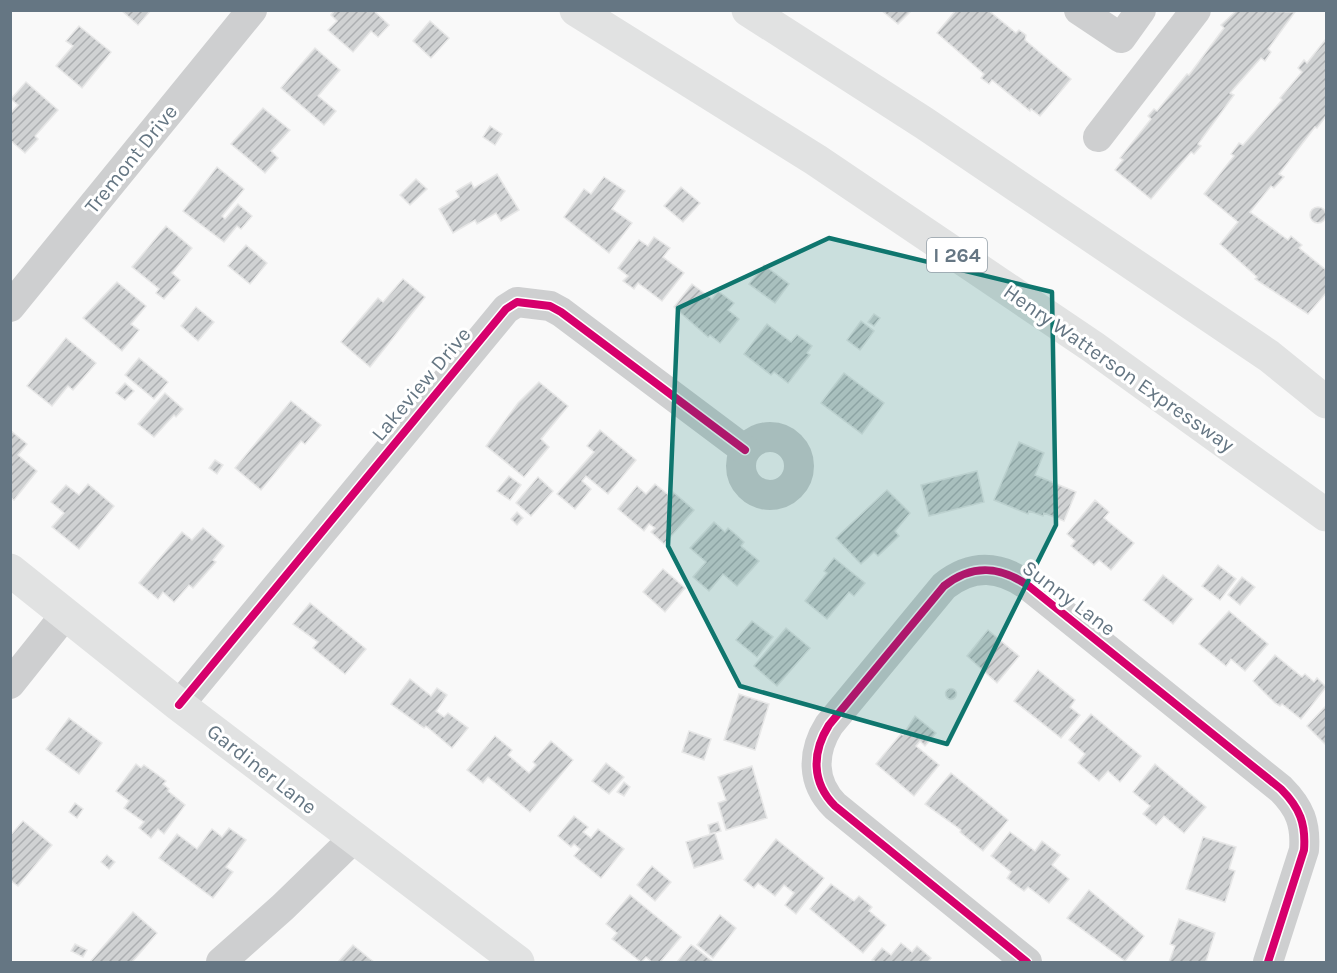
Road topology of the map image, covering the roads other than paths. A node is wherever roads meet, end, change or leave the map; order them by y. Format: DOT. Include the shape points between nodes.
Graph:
graph roads {
  1 [pos="252,10"];
  2 [pos="576,10"];
  3 [pos="748,10"];
  4 [pos="1079,10"];
  5 [pos="1142,10"];
  6 [pos="1196,10"];
  7 [pos="1098,137"];
  8 [pos="10,307"];
  9 [pos="1326,402"];
  10 [pos="745,450"];
  11 [pos="1326,515"];
  12 [pos="10,570"];
  13 [pos="65,615"];
  14 [pos="10,684"];
  15 [pos="179,705"];
  16 [pos="352,838"];
  17 [pos="221,963"];
  18 [pos="518,963"];
  19 [pos="1027,963"];
  20 [pos="1268,963"];
  1 -- 8 [label="street, Tremont Drive"];
  2 -- 11 [label="main road, Henry Watterson Expressway / I 264" via="826,166 1093,347"];
  3 -- 9 [label="main road" via="1107,246 1269,356"];
  4 -- 5 [label="street" via="1121,38"];
  6 -- 7 [label="street"];
  10 -- 15 [label="street, Lakeview Drive" via="561,312 550,306 517,302 506,309"];
  12 -- 13 [label="main road, Gardiner Lane"];
  13 -- 14 [label="street"];
  13 -- 15 [label="main road, Gardiner Lane"];
  15 -- 16 [label="main road, Gardiner Lane"];
  16 -- 17 [label="street"];
  16 -- 18 [label="main road, Gardiner Lane"];
  19 -- 20 [label="street, Sunny Lane" via="835,806 820,787 816,773 816,750 829,725 944,586 955,577 981,569 1014,575 1030,586 1294,803 1302,816 1304,850"];
}
